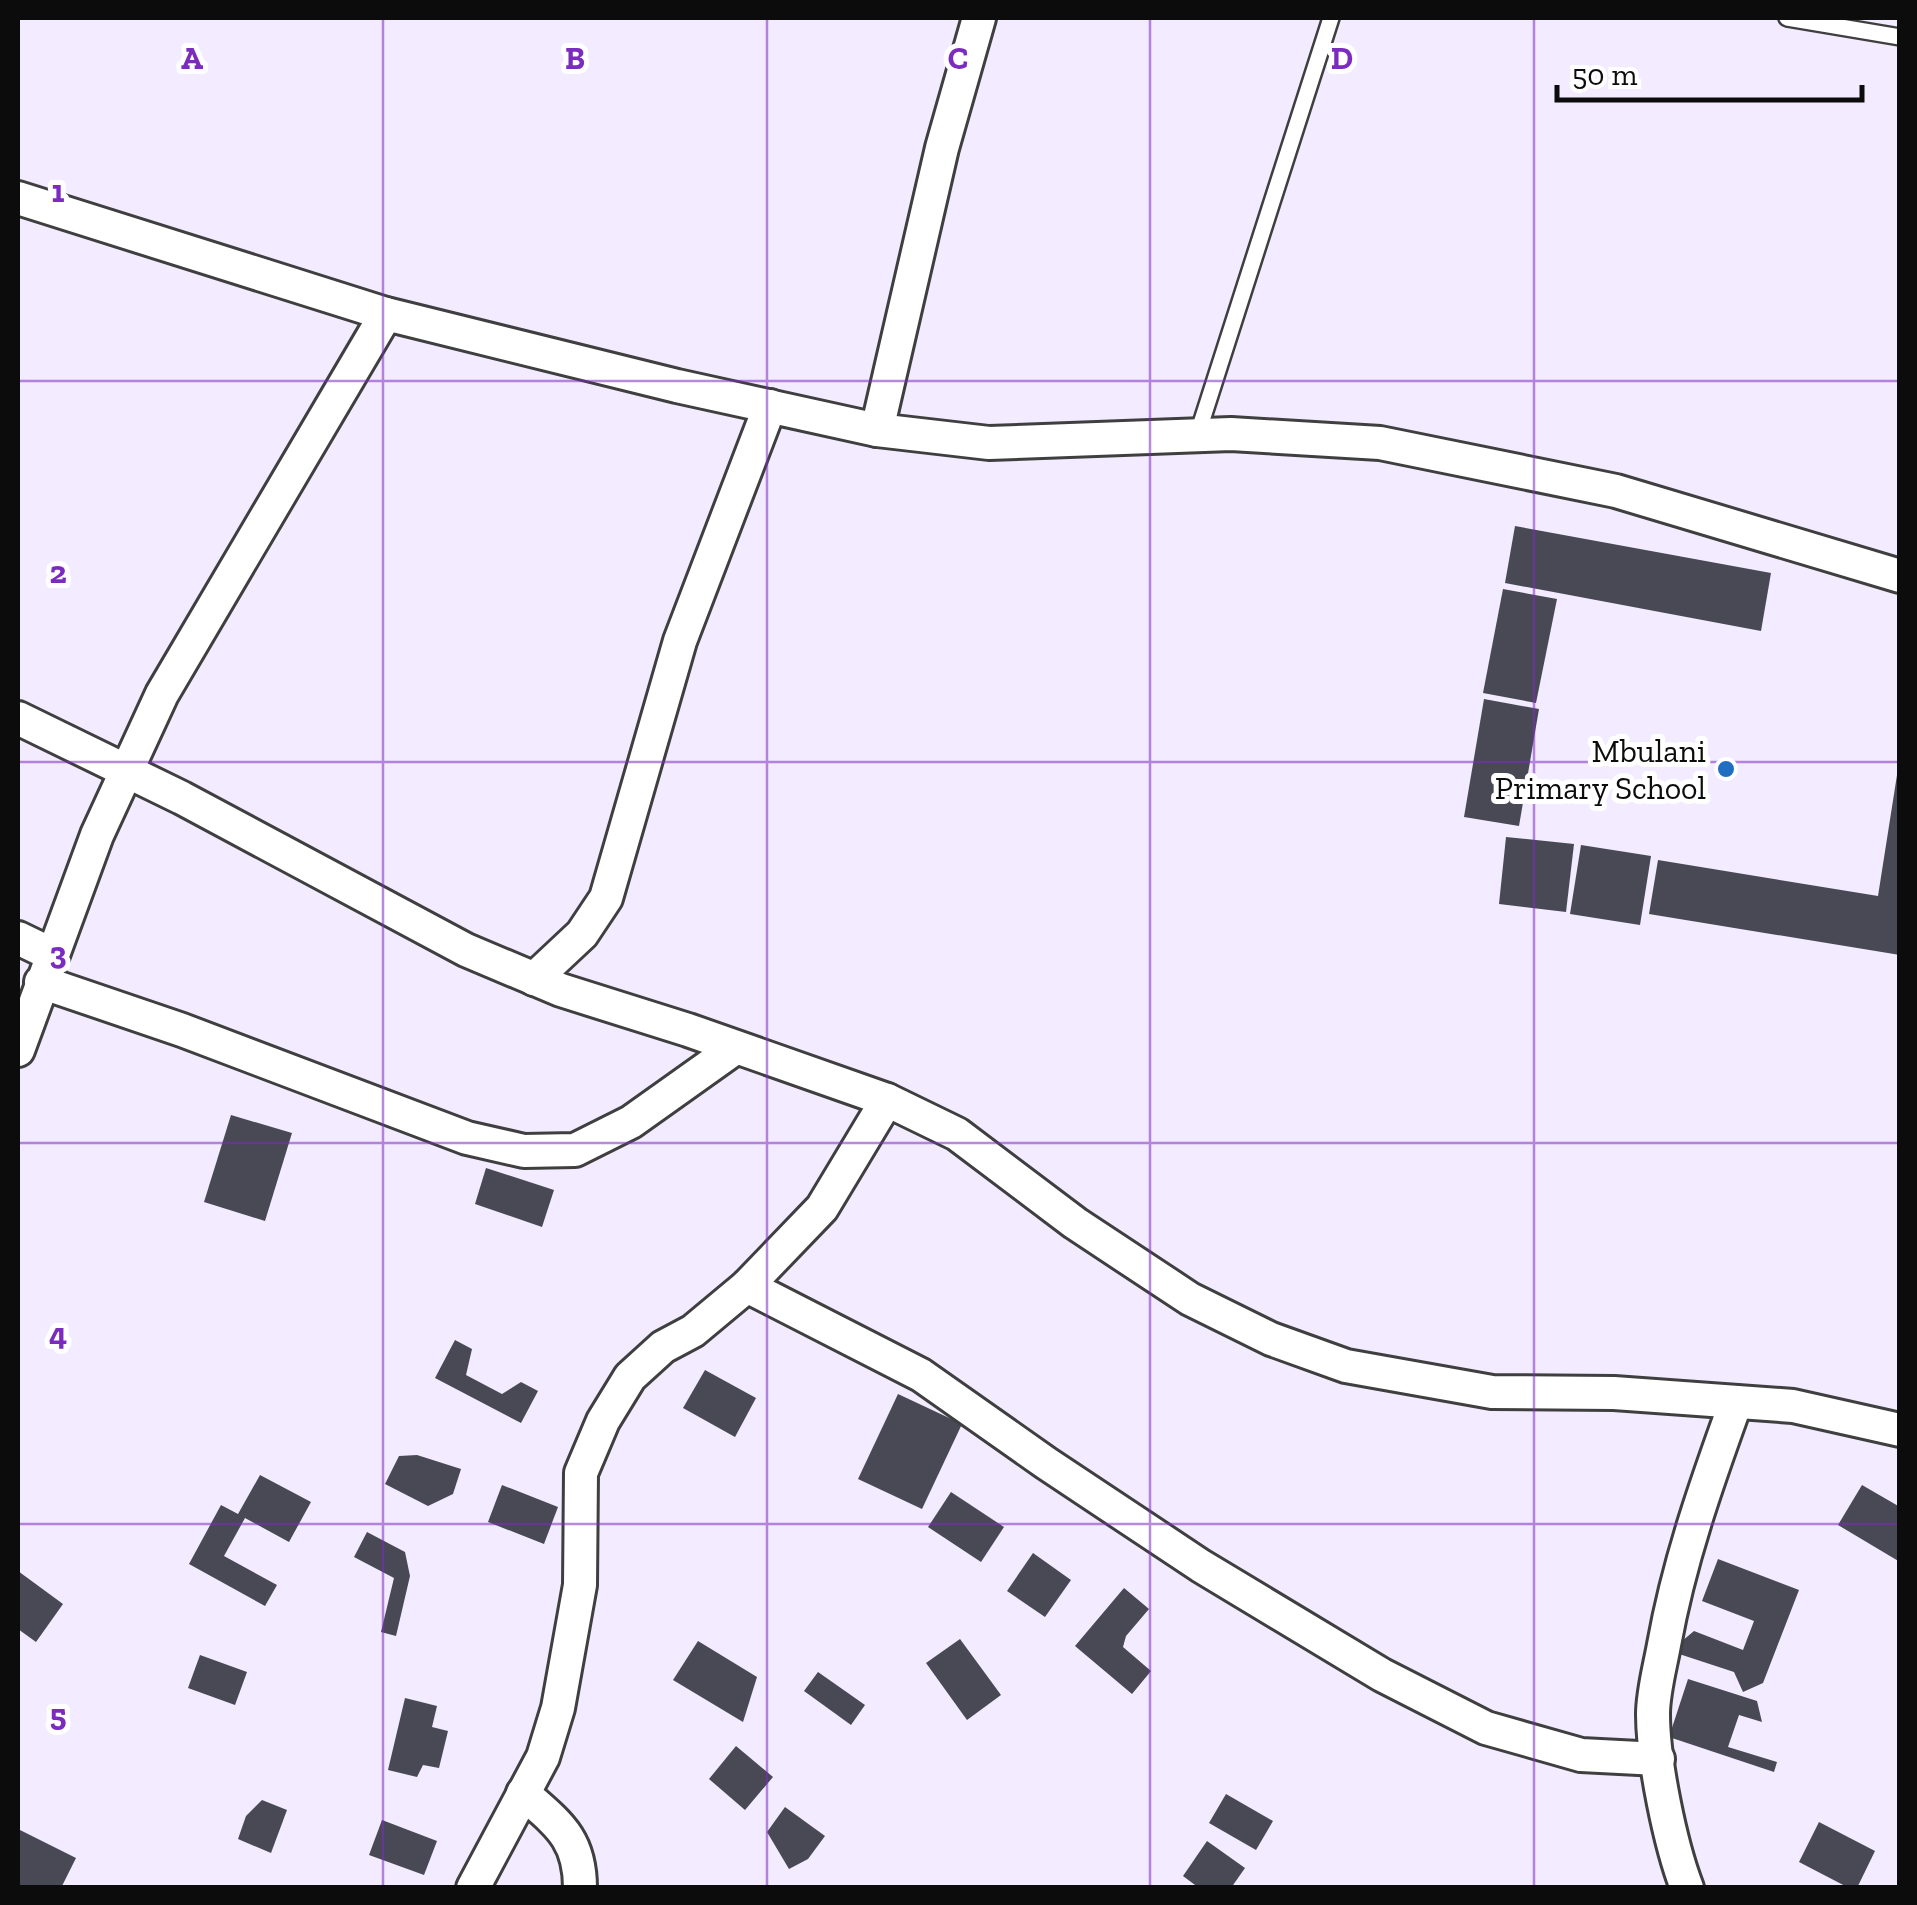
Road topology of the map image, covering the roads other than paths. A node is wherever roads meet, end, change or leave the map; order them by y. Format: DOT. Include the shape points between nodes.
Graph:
graph roads {
  1 [pos="979,18"];
  2 [pos="1332,18"];
  3 [pos="1787,18"];
  4 [pos="1900,37"];
  5 [pos="18,198"];
  6 [pos="386,314"];
  7 [pos="770,406"];
  8 [pos="877,430"];
  9 [pos="1196,436"];
  10 [pos="1900,576"];
  11 [pos="18,718"];
  12 [pos="126,769"];
  13 [pos="18,938"];
  14 [pos="46,968"];
  15 [pos="534,979"];
  16 [pos="736,1048"];
  17 [pos="18,1050"];
  18 [pos="886,1100"];
  19 [pos="747,1286"];
  20 [pos="1736,1402"];
  21 [pos="1900,1430"];
  22 [pos="1658,1759"];
  23 [pos="523,1793"];
  24 [pos="472,1888"];
  25 [pos="580,1888"];
  26 [pos="1686,1888"];
  1 -- 8 [label="street"];
  2 -- 9 [label="lane"];
  3 -- 4 [label="lane"];
  5 -- 6 [label="street"];
  6 -- 7 [label="street"];
  6 -- 12 [label="street" via="162,694"];
  7 -- 8 [label="street"];
  7 -- 15 [label="street" via="680,641 606,898 582,934"];
  8 -- 9 [label="street" via="989,443"];
  9 -- 10 [label="street" via="1398,446 1616,491"];
  11 -- 12 [label="street"];
  12 -- 14 [label="street"];
  12 -- 15 [label="street" via="361,896"];
  13 -- 14 [label="street"];
  14 -- 16 [label="street" via="182,1030 466,1138 524,1151 575,1150 630,1122"];
  14 -- 17 [label="street"];
  15 -- 16 [label="street"];
  16 -- 18 [label="street"];
  18 -- 19 [label="street" via="822,1208"];
  18 -- 20 [label="street" via="957,1134 1190,1299 1346,1366 1492,1392"];
  19 -- 22 [label="street" via="921,1375 1200,1566 1382,1675 1486,1728 1581,1755"];
  19 -- 23 [label="street" via="630,1378 580,1473 580,1585 558,1708"];
  20 -- 21 [label="street" via="1792,1406"];
  20 -- 22 [label="street" via="1674,1590 1652,1713"];
  22 -- 26 [label="street"];
  23 -- 24 [label="street"];
  23 -- 25 [label="street" via="573,1844"];
}
